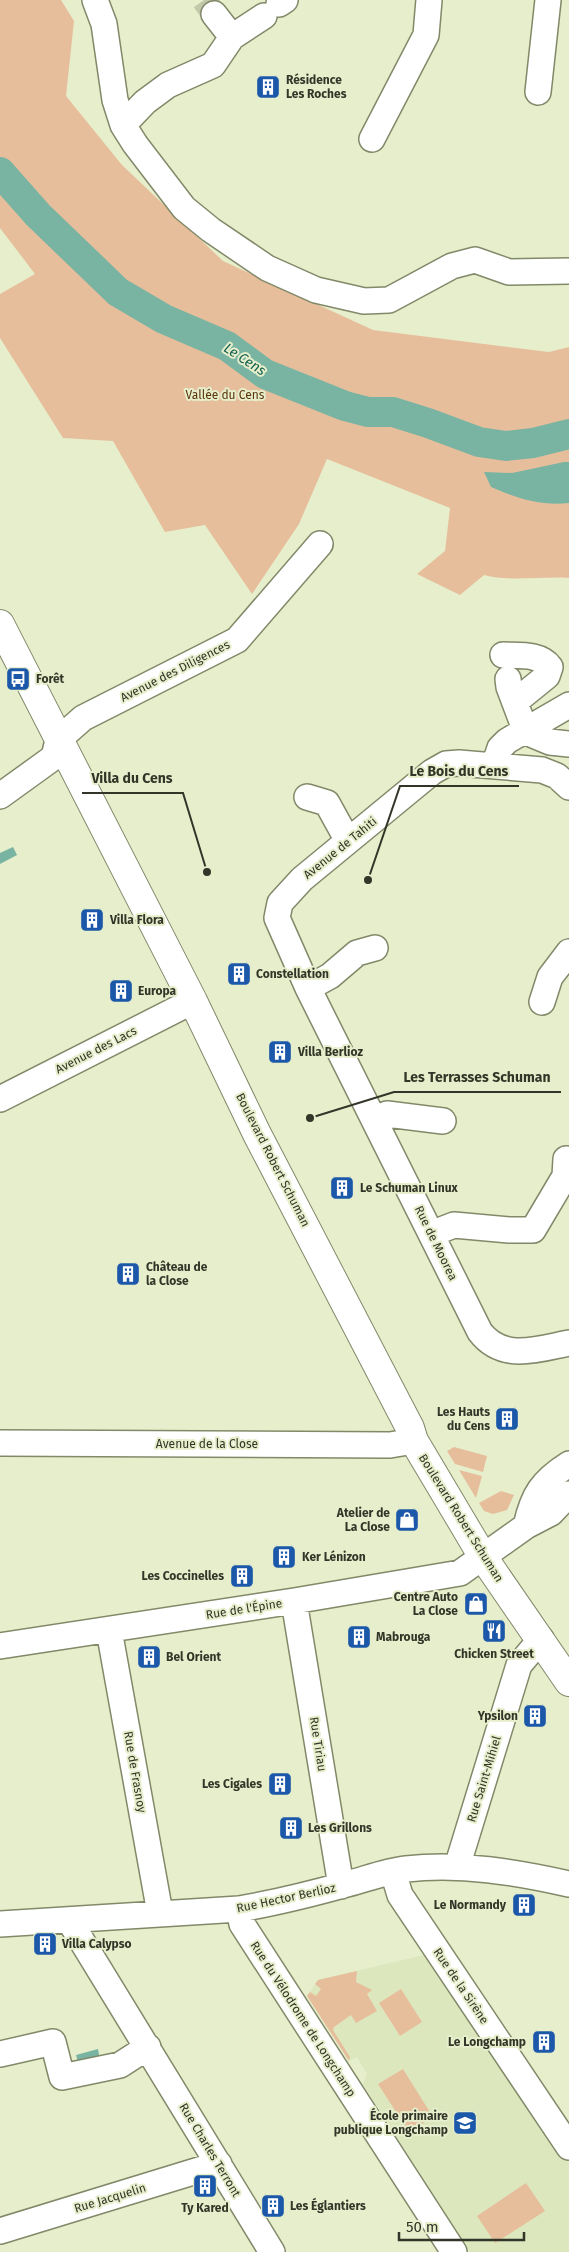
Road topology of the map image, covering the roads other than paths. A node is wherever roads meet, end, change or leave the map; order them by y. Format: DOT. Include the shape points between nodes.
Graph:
graph roads {
  1 [pos="95,0"];
  2 [pos="429,0"];
  3 [pos="548,0"];
  4 [pos="276,7"];
  5 [pos="214,14"];
  6 [pos="232,38"];
  7 [pos="538,92"];
  8 [pos="123,125"];
  9 [pos="372,138"];
  10 [pos="569,271"];
  11 [pos="320,544"];
  12 [pos="0,624"];
  13 [pos="569,694"];
  14 [pos="515,702"];
  15 [pos="560,710"];
  16 [pos="526,732"];
  17 [pos="58,740"];
  18 [pos="569,744"];
  19 [pos="494,766"];
  20 [pos="569,787"];
  21 [pos="0,796"];
  22 [pos="307,797"];
  23 [pos="348,841"];
  24 [pos="375,948"];
  25 [pos="569,952"];
  26 [pos="308,988"];
  27 [pos="192,1001"];
  28 [pos="542,1002"];
  29 [pos="0,1098"];
  30 [pos="375,1119"];
  31 [pos="443,1121"];
  32 [pos="566,1159"];
  33 [pos="431,1234"];
  34 [pos="569,1343"];
  35 [pos="414,1441"];
  36 [pos="0,1443"];
  37 [pos="569,1464"];
  38 [pos="569,1494"];
  39 [pos="526,1526"];
  40 [pos="484,1557"];
  41 [pos="294,1601"];
  42 [pos="109,1630"];
  43 [pos="541,1639"];
  44 [pos="0,1646"];
  45 [pos="569,1682"];
  46 [pos="457,1868"];
  47 [pos="393,1872"];
  48 [pos="569,1884"];
  49 [pos="341,1886"];
  50 [pos="239,1909"];
  51 [pos="160,1913"];
  52 [pos="69,1920"];
  53 [pos="0,1924"];
  54 [pos="148,2048"];
  55 [pos="0,2054"];
  56 [pos="569,2146"];
  57 [pos="219,2164"];
  58 [pos="0,2231"];
  59 [pos="272,2252"];
  60 [pos="454,2252"];
  1 -- 8 [label="street" via="104,24 115,100"];
  2 -- 9 [label="street" via="426,35"];
  3 -- 7 [label="street"];
  4 -- 6 [label="street"];
  5 -- 6 [label="street"];
  6 -- 8 [label="street" via="213,65 168,85 145,102"];
  8 -- 10 [label="street" via="152,170 184,208 267,268 316,290 364,301 389,300 452,266 475,260 509,272"];
  11 -- 17 [label="street, Avenue des Diligences" via="237,640 83,718"];
  12 -- 17 [label="main road, Boulevard Robert Schuman"];
  13 -- 15 [label="street" via="558,698 552,708"];
  14 -- 14 [label="street" via="508,687 505,667 536,658 542,660 550,667 547,676"];
  14 -- 16 [label="street"];
  15 -- 16 [label="street"];
  16 -- 18 [label="street" via="550,742"];
  16 -- 19 [label="street" via="500,748"];
  17 -- 21 [label="street" via="54,757"];
  17 -- 27 [label="main road, Boulevard Robert Schuman"];
  19 -- 20 [label="street, Avenue de Tahiti" via="542,770 557,776"];
  19 -- 23 [label="street, Avenue de Tahiti" via="459,762 439,767"];
  22 -- 23 [label="street" via="327,803"];
  23 -- 26 [label="street, Avenue de Tahiti" via="302,878 280,903 279,925"];
  24 -- 26 [label="street" via="357,953 330,976"];
  25 -- 28 [label="street" via="550,977"];
  26 -- 30 [label="street, Rue de Moorea"];
  27 -- 29 [label="street, Avenue des Lacs"];
  27 -- 35 [label="main road, Boulevard Robert Schuman"];
  30 -- 31 [label="street" via="387,1114"];
  30 -- 33 [label="street, Rue de Moorea"];
  32 -- 33 [label="street" via="565,1176 533,1230 454,1225"];
  33 -- 34 [label="street, Rue de Moorea" via="488,1342 502,1350 520,1352"];
  35 -- 36 [label="street, Avenue de la Close" via="390,1445"];
  35 -- 40 [label="main road, Boulevard Robert Schuman"];
  37 -- 39 [label="street" via="550,1477 538,1492"];
  38 -- 39 [label="street, Rue de l'Épine" via="551,1513"];
  39 -- 40 [label="street, Rue de l'Épine"];
  40 -- 41 [label="street, Rue de l'Épine" via="466,1570 452,1575"];
  40 -- 43 [label="main road, Boulevard Robert Schuman"];
  41 -- 42 [label="street, Rue de l'Épine"];
  41 -- 49 [label="street, Rue Tiriau"];
  42 -- 44 [label="street, Rue de l'Épine"];
  42 -- 51 [label="street, Rue de Frasnoy"];
  43 -- 45 [label="main road, Boulevard Robert Schuman"];
  43 -- 46 [label="street, Rue Saint-Mihiel" via="518,1664"];
  46 -- 47 [label="street, Rue Hector Berlioz"];
  46 -- 48 [label="street, Rue Hector Berlioz" via="523,1874"];
  47 -- 49 [label="street, Rue Hector Berlioz"];
  47 -- 56 [label="street, Rue de la Sirène" via="400,1895"];
  49 -- 50 [label="street, Rue Hector Berlioz"];
  50 -- 51 [label="street, Rue Hector Berlioz"];
  50 -- 60 [label="street, Rue du Vélodrome de Longchamp" via="242,1924"];
  51 -- 52 [label="street, Rue Hector Berlioz"];
  52 -- 53 [label="street, Rue Hector Berlioz"];
  52 -- 54 [label="street, Rue Charles Terront"];
  54 -- 55 [label="street" via="120,2065 62,2077 53,2042"];
  54 -- 57 [label="street, Rue Charles Terront"];
  57 -- 58 [label="street, Rue Jacquelin"];
  57 -- 59 [label="street, Rue Charles Terront"];
}
